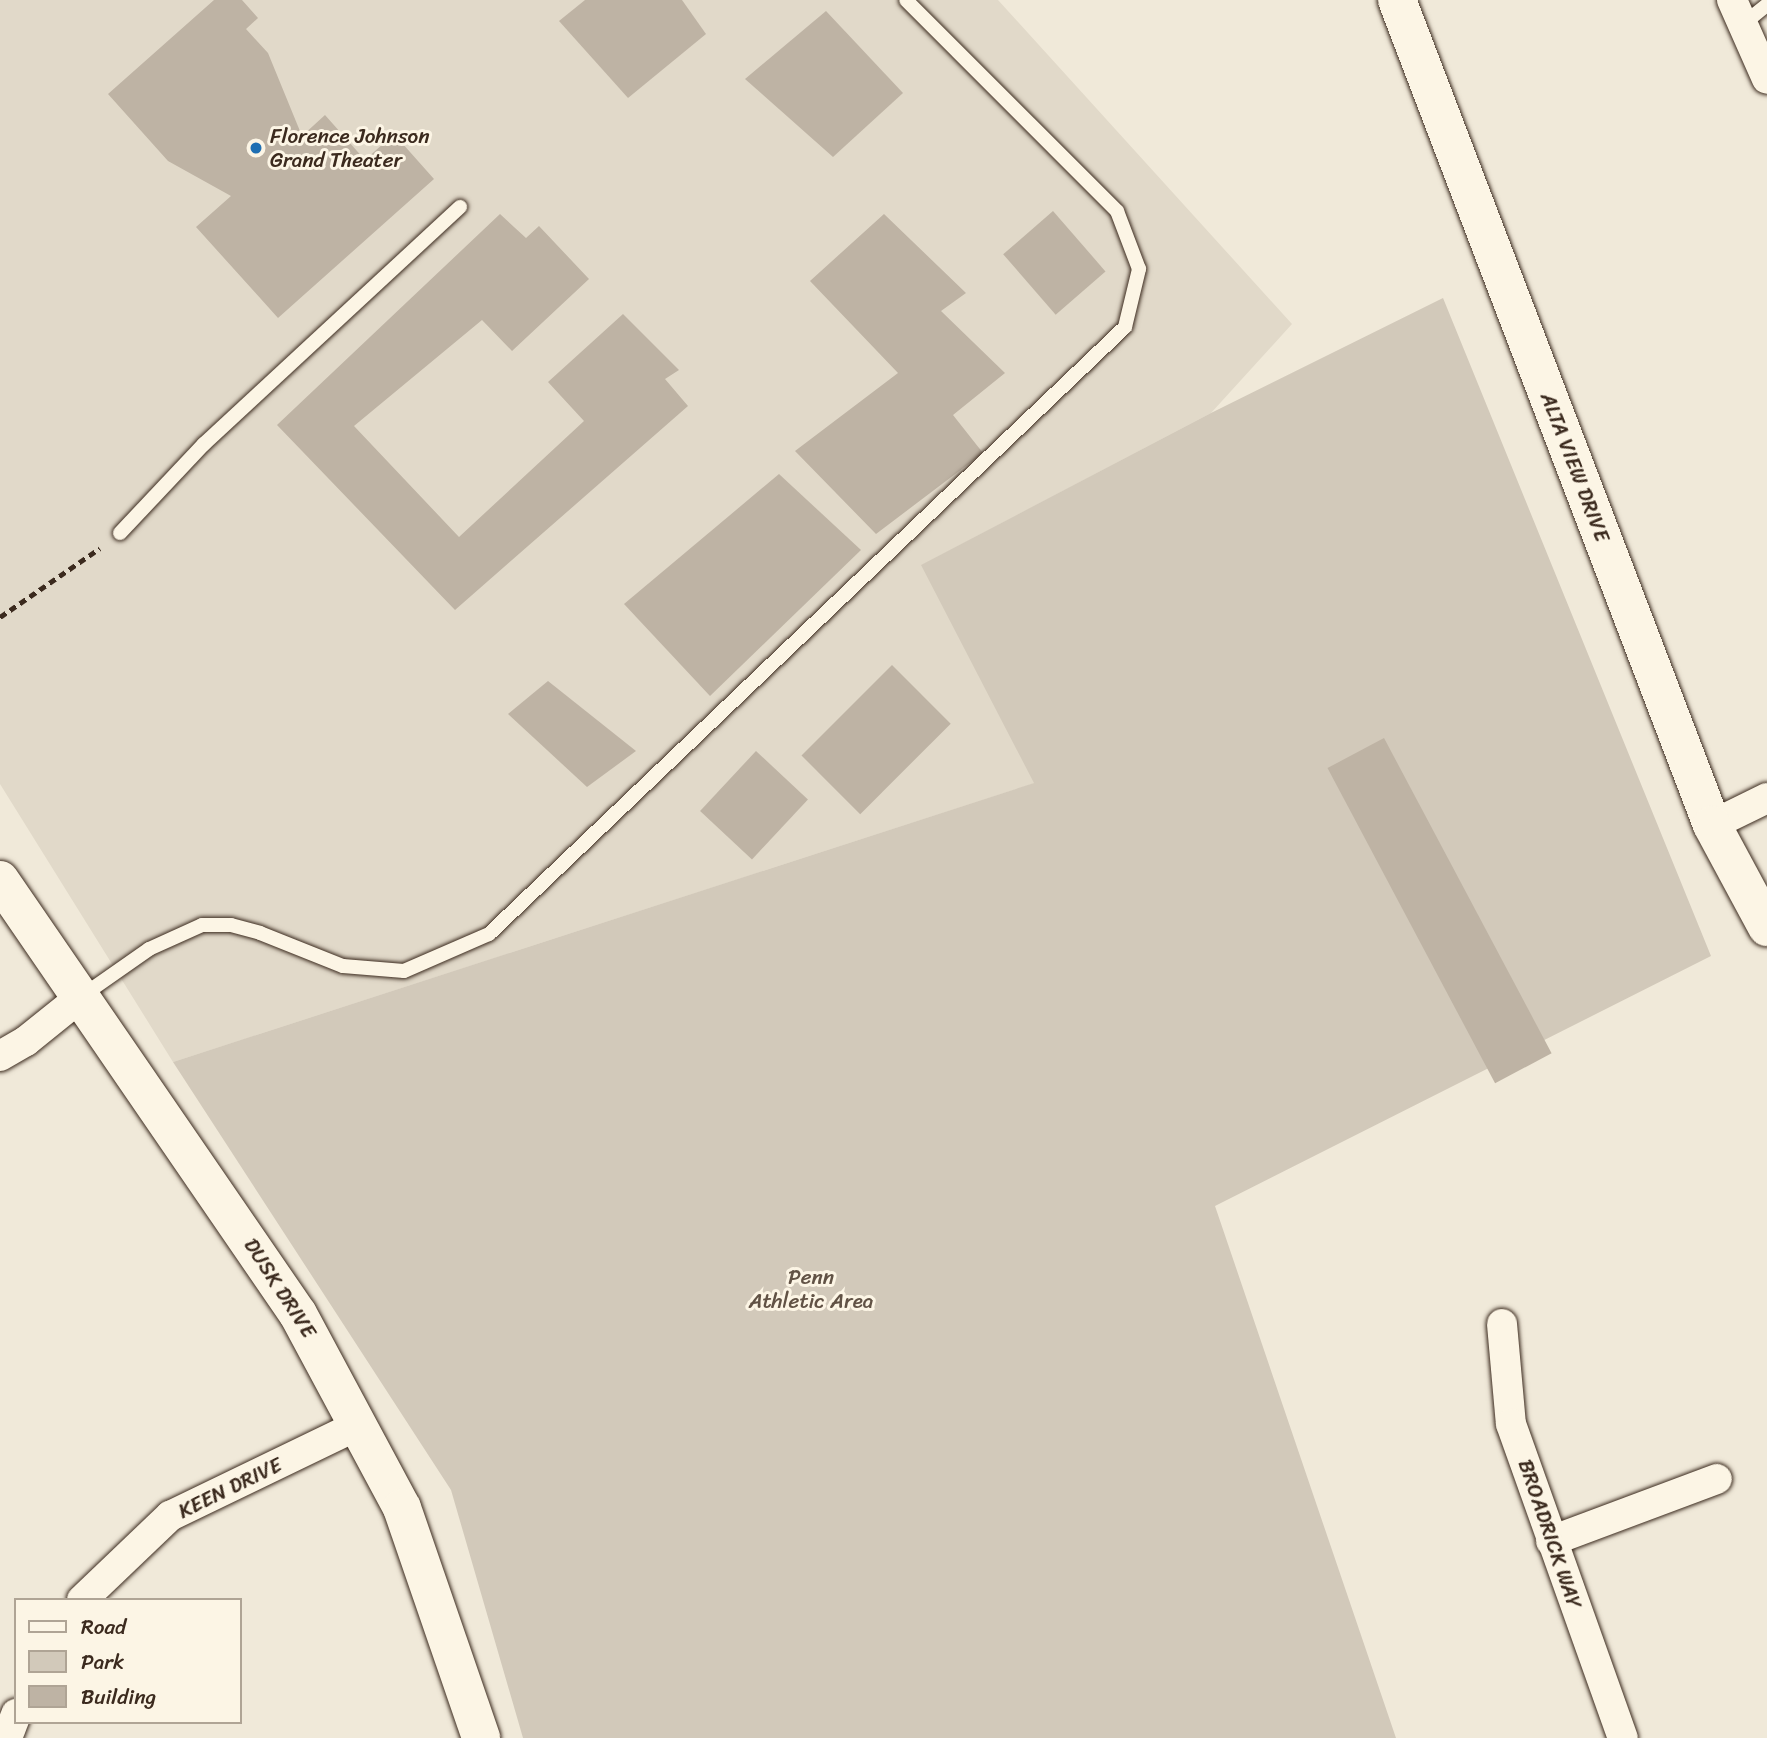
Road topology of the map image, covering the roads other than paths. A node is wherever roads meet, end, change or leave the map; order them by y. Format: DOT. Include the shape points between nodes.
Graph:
graph roads {
  1 [pos="906,0"];
  2 [pos="1397,0"];
  3 [pos="1767,5"];
  4 [pos="1737,13"];
  5 [pos="1767,79"];
  6 [pos="460,207"];
  7 [pos="120,533"];
  8 [pos="1767,798"];
  9 [pos="1712,825"];
  10 [pos="0,880"];
  11 [pos="1767,927"];
  12 [pos="82,996"];
  13 [pos="0,1056"];
  14 [pos="1502,1324"];
  15 [pos="360,1424"];
  16 [pos="1717,1479"];
  17 [pos="1551,1541"];
  18 [pos="84,1598"];
  19 [pos="14,1719"];
  20 [pos="7,1738"];
  21 [pos="481,1738"];
  22 [pos="1623,1738"];
  1 -- 12 [label="lane" via="1117,211 1139,269 1125,327 489,934 404,971 343,966 251,930 202,925 149,949"];
  2 -- 9 [label="street, ALTA VIEW DRIVE"];
  3 -- 4 [label="lane"];
  4 -- 5 [label="street"];
  6 -- 7 [label="lane" via="204,444"];
  8 -- 9 [label="street"];
  9 -- 11 [label="street, ALTA VIEW DRIVE"];
  10 -- 12 [label="street, DUSK DRIVE"];
  12 -- 13 [label="street"];
  12 -- 15 [label="street, DUSK DRIVE" via="298,1314"];
  14 -- 17 [label="street, BROADRICK WAY" via="1511,1424"];
  15 -- 18 [label="street, KEEN DRIVE" via="170,1516"];
  15 -- 21 [label="street, DUSK DRIVE" via="402,1508"];
  16 -- 17 [label="street"];
  17 -- 22 [label="street, BROADRICK WAY"];
  19 -- 20 [label="street"];
}
